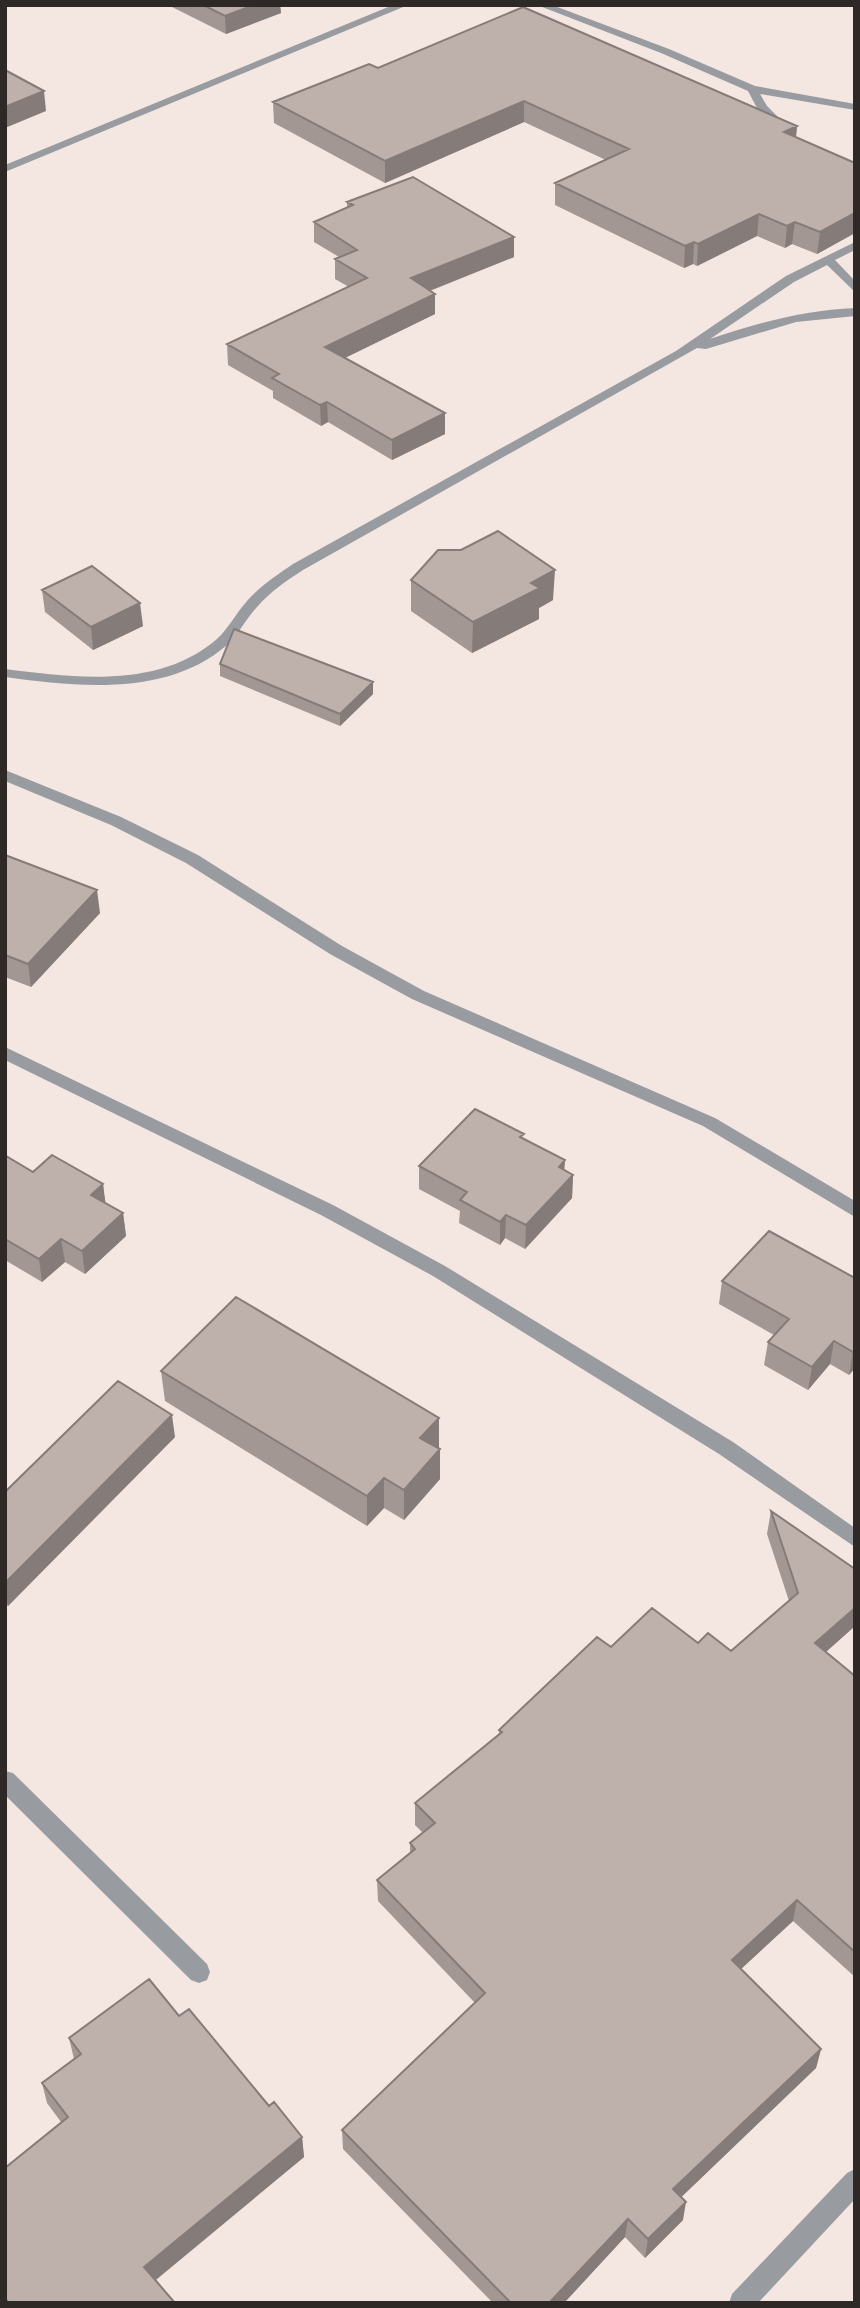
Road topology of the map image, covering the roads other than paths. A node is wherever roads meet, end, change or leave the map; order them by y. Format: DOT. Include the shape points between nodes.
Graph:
graph roads {
  1 [pos="542,5"];
  2 [pos="396,6"];
  3 [pos="752,89"];
  4 [pos="855,107"];
  5 [pos="789,132"];
  6 [pos="5,169"];
  7 [pos="855,245"];
  8 [pos="828,259"];
  9 [pos="855,288"];
  10 [pos="855,312"];
  11 [pos="680,354"];
  12 [pos="5,673"];
  13 [pos="5,775"];
  14 [pos="5,1054"];
  15 [pos="855,1210"];
  16 [pos="855,1539"];
  17 [pos="5,1780"];
  18 [pos="199,1972"];
  19 [pos="855,2181"];
  20 [pos="741,2303"];
  1 -- 3 [label="street"];
  2 -- 6 [label="street"];
  3 -- 4 [label="street"];
  3 -- 5 [label="street" via="762,108"];
  7 -- 8 [label="street"];
  8 -- 9 [label="street"];
  8 -- 11 [label="street" via="764,295"];
  10 -- 11 [label="street" via="782,321"];
  11 -- 12 [label="street" via="298,567 256,598 234,629 200,658 179,668 119,681"];
  13 -- 15 [label="street" via="116,821 192,859 336,950 418,995 709,1122"];
  14 -- 16 [label="street" via="327,1210 439,1271 726,1448"];
  17 -- 18 [label="street"];
  19 -- 20 [label="street"];
}
